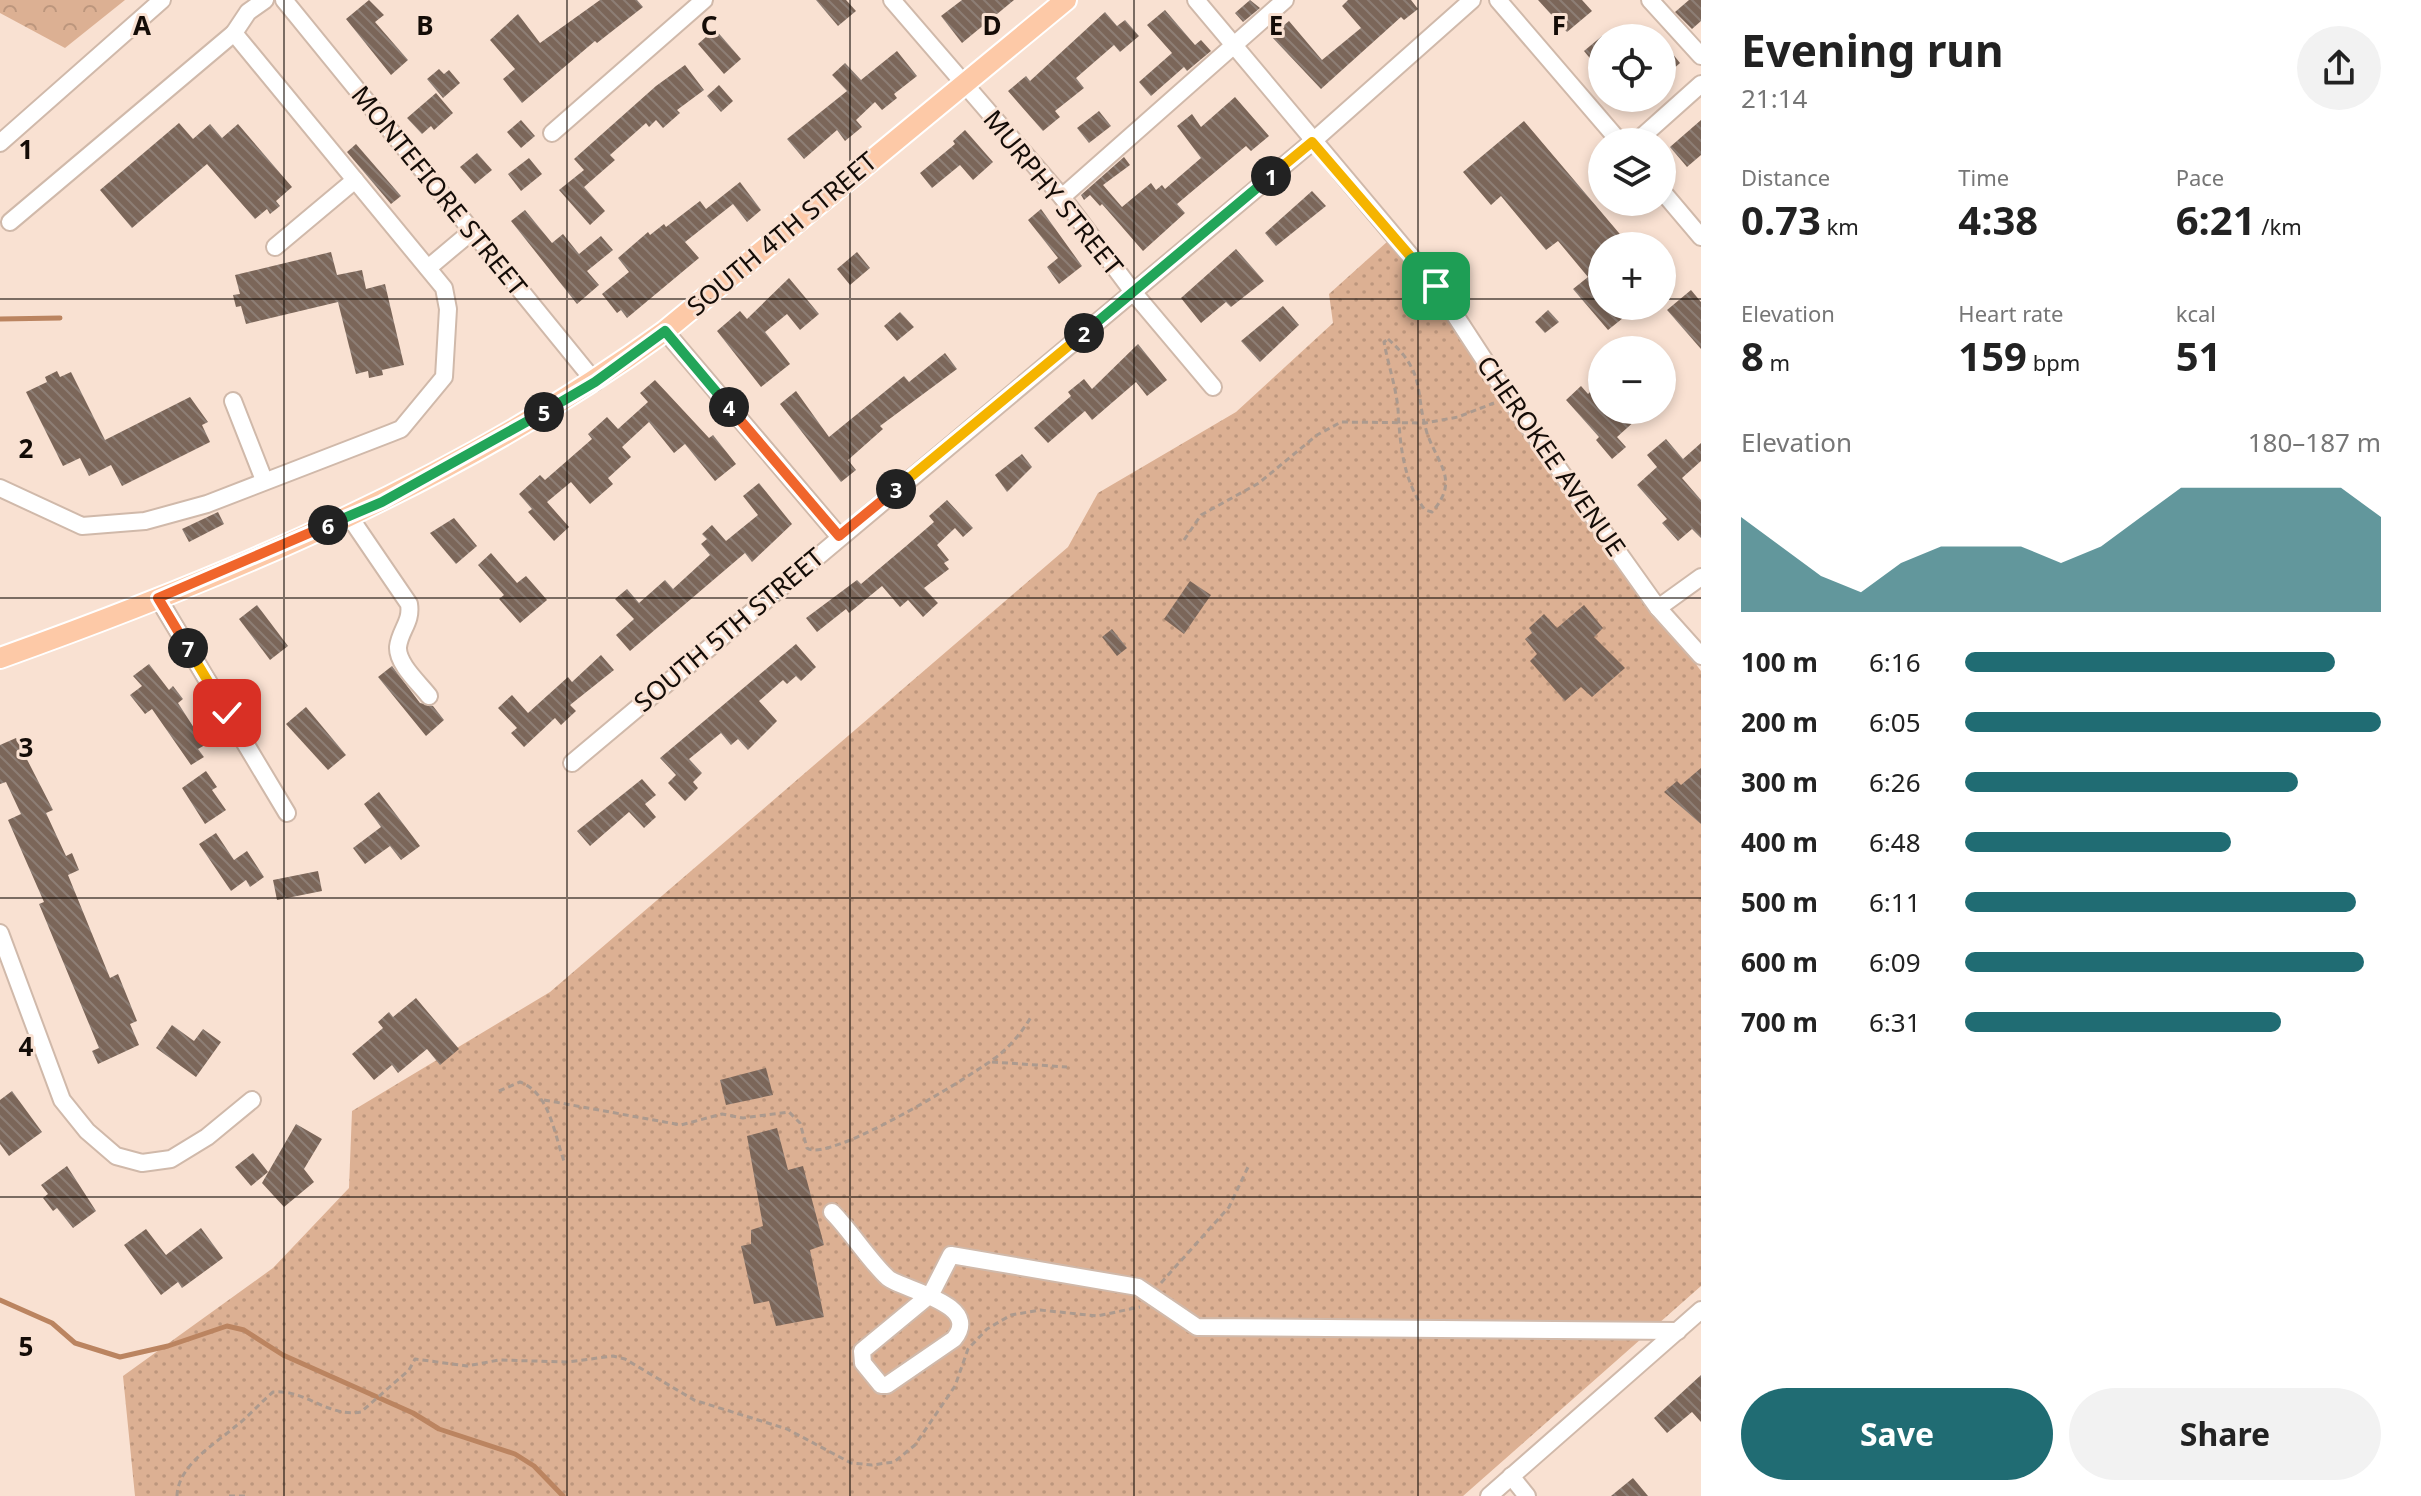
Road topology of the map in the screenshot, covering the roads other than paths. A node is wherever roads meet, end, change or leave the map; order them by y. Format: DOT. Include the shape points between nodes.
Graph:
graph roads {
  1 [pos="162,0"];
  2 [pos="265,0"];
  3 [pos="284,0"];
  4 [pos="704,0"];
  5 [pos="892,0"];
  6 [pos="1066,0"];
  7 [pos="1196,0"];
  8 [pos="1285,0"];
  9 [pos="1472,0"];
  10 [pos="1498,0"];
  11 [pos="1650,0"];
  12 [pos="234,33"];
  13 [pos="1234,45"];
  14 [pos="1701,56"];
  15 [pos="963,84"];
  16 [pos="1701,84"];
  17 [pos="1608,128"];
  18 [pos="1652,128"];
  19 [pos="552,133"];
  20 [pos="1312,142"];
  21 [pos="0,143"];
  22 [pos="355,180"];
  23 [pos="1062,197"];
  24 [pos="1676,208"];
  25 [pos="10,222"];
  26 [pos="471,232"];
  27 [pos="1701,237"];
  28 [pos="275,247"];
  29 [pos="428,268"];
  30 [pos="1133,292"];
  31 [pos="665,331"];
  32 [pos="595,382"];
  33 [pos="1213,387"];
  34 [pos="233,401"];
  35 [pos="264,480"];
  36 [pos="0,488"];
  37 [pos="349,516"];
  38 [pos="839,536"];
  39 [pos="1701,577"];
  40 [pos="158,598"];
  41 [pos="1658,608"];
  42 [pos="1701,656"];
  43 [pos="0,658"];
  44 [pos="429,696"];
  45 [pos="572,763"];
  46 [pos="287,813"];
  47 [pos="0,933"];
  48 [pos="252,1100"];
  49 [pos="832,1212"];
  50 [pos="931,1294"];
  51 [pos="1699,1317"];
  52 [pos="1678,1331"];
  53 [pos="1511,1476"];
  54 [pos="1489,1496"];
  55 [pos="1527,1496"];
  1 -- 21 [label="street"];
  2 -- 12 [label="street" via="248,12"];
  3 -- 26 [label="street, MONTEFIORE STREET"];
  4 -- 19 [label="street"];
  5 -- 15 [label="street, MURPHY STREET"];
  6 -- 15 [label="main road, SOUTH 4TH STREET"];
  7 -- 13 [label="street, CHEROKEE AVENUE"];
  8 -- 13 [label="street"];
  9 -- 20 [label="street, SOUTH 5TH STREET"];
  10 -- 17 [label="street"];
  11 -- 14 [label="street"];
  12 -- 22 [label="street"];
  12 -- 25 [label="street"];
  13 -- 20 [label="street, CHEROKEE AVENUE"];
  13 -- 23 [label="street"];
  15 -- 23 [label="street, MURPHY STREET"];
  15 -- 31 [label="main road, SOUTH 4TH STREET"];
  16 -- 18 [label="street"];
  20 -- 30 [label="street, SOUTH 5TH STREET"];
  20 -- 41 [label="street, CHEROKEE AVENUE" via="1436,286"];
  22 -- 28 [label="street"];
  22 -- 29 [label="street"];
  23 -- 30 [label="street, MURPHY STREET"];
  24 -- 27 [label="street"];
  26 -- 29 [label="street"];
  26 -- 32 [label="street, MONTEFIORE STREET"];
  29 -- 35 [label="street" via="444,288 448,309 446,362 438,388 401,429"];
  30 -- 33 [label="street, MURPHY STREET"];
  30 -- 38 [label="street, SOUTH 5TH STREET"];
  31 -- 32 [label="main road, SOUTH 4TH STREET"];
  31 -- 38 [label="street"];
  32 -- 37 [label="main road, SOUTH 4TH STREET"];
  34 -- 35 [label="street"];
  35 -- 36 [label="street" via="207,504 145,521 96,527 82,526"];
  37 -- 40 [label="main road, SOUTH 4TH STREET"];
  37 -- 44 [label="street" via="409,604 411,615 399,656"];
  38 -- 45 [label="street, SOUTH 5TH STREET"];
  39 -- 41 [label="street"];
  40 -- 43 [label="main road, SOUTH 4TH STREET"];
  40 -- 46 [label="street"];
  41 -- 42 [label="street, CHEROKEE AVENUE"];
  47 -- 48 [label="street" via="62,1100 116,1156 142,1163 171,1159"];
  49 -- 50 [label="street" via="890,1280"];
  50 -- 50 [label="street" via="956,1314 958,1334 887,1385 874,1380 862,1351"];
  50 -- 52 [label="street" via="951,1255 1138,1287 1197,1327"];
  51 -- 52 [label="street"];
  52 -- 53 [label="street"];
  53 -- 54 [label="street"];
  53 -- 55 [label="street"];
}
